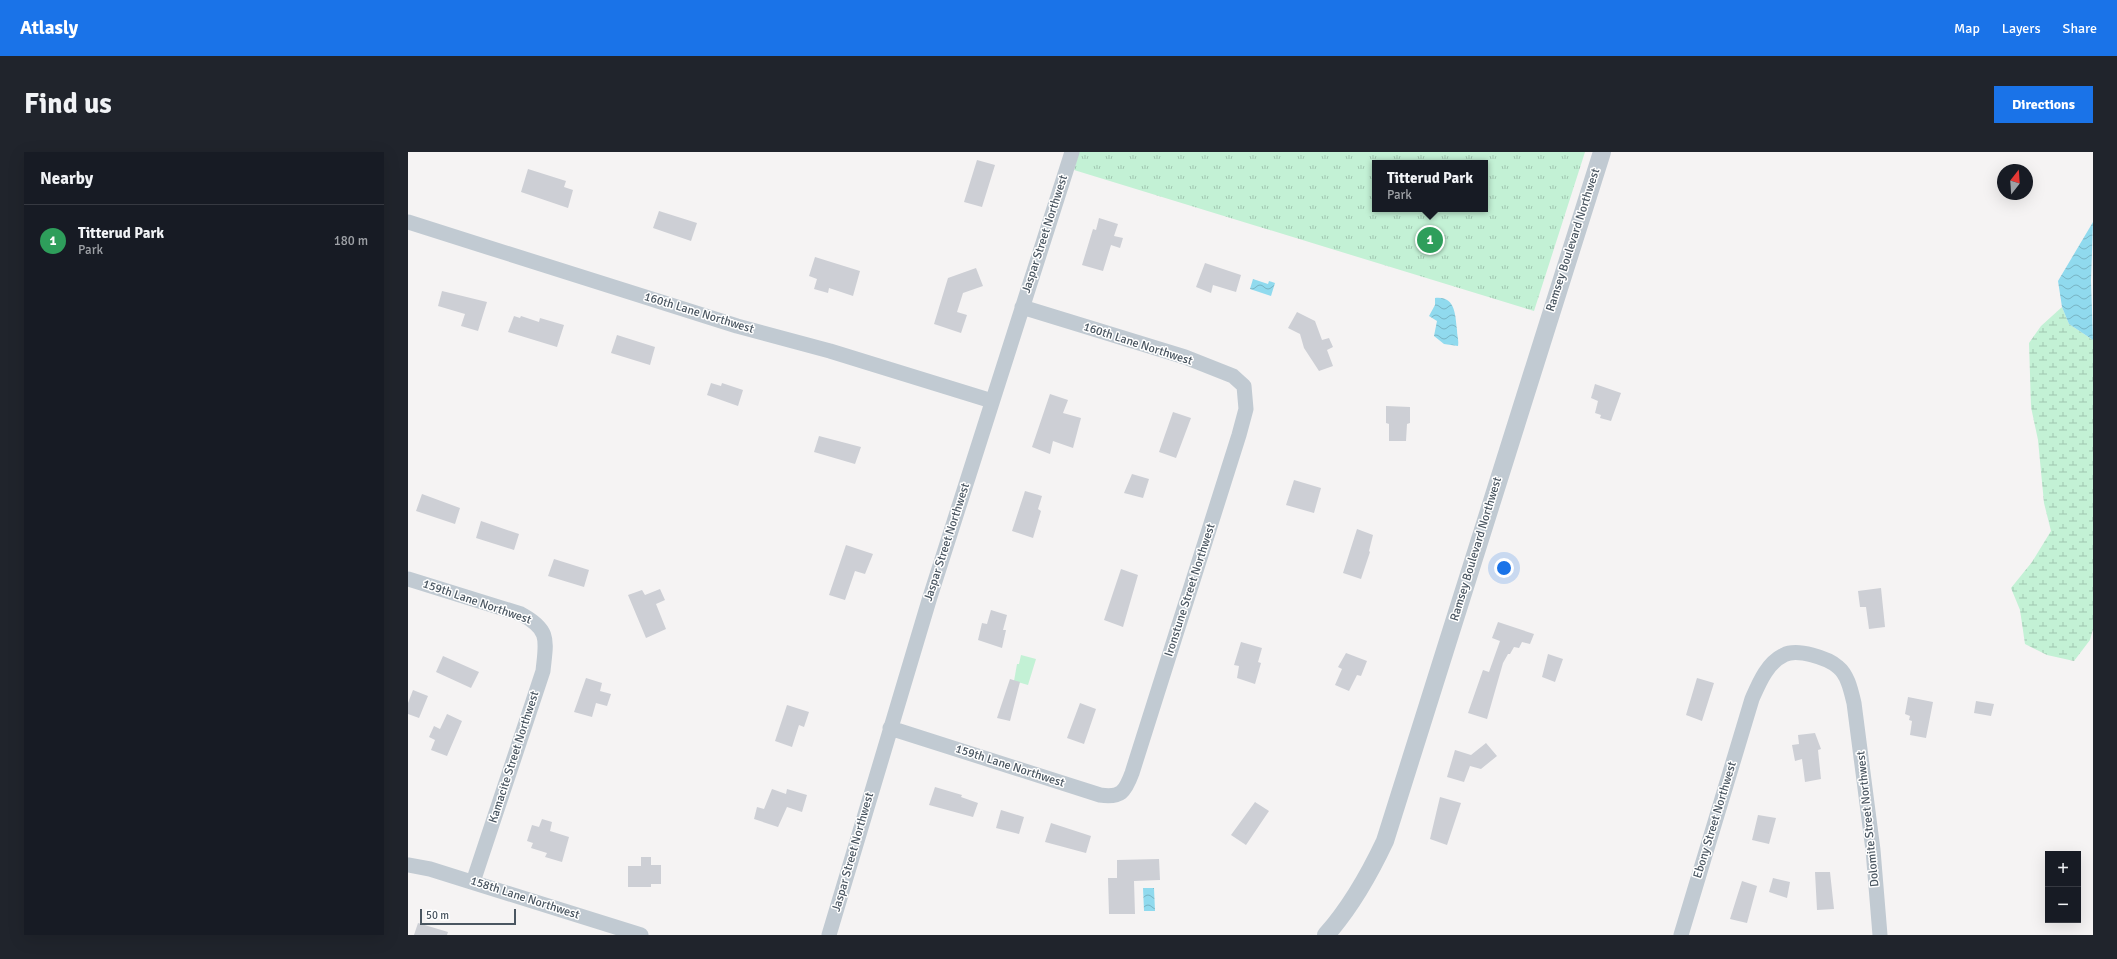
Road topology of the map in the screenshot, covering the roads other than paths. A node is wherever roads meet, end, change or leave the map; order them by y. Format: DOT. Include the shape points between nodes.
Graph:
graph roads {
  1 [pos="1072,152"];
  2 [pos="1602,152"];
  3 [pos="408,222"];
  4 [pos="1022,307"];
  5 [pos="1244,394"];
  6 [pos="992,401"];
  7 [pos="408,579"];
  8 [pos="542,630"];
  9 [pos="1750,704"];
  10 [pos="890,728"];
  11 [pos="1127,786"];
  12 [pos="408,864"];
  13 [pos="473,882"];
  14 [pos="641,935"];
  15 [pos="829,935"];
  16 [pos="1326,935"];
  17 [pos="1680,935"];
  18 [pos="1880,935"];
  1 -- 4 [label="street, Jaspar Street Northwest"];
  2 -- 16 [label="street, Ramsey Boulevard Northwest" via="1385,840 1356,896"];
  3 -- 6 [label="street, 160th Lane Northwest" via="737,326 830,351"];
  4 -- 5 [label="street, 160th Lane Northwest" via="1184,357 1233,376 1244,386"];
  4 -- 6 [label="street, Jaspar Street Northwest"];
  5 -- 11 [label="street, Ironstune Street Northwest" via="1246,409 1239,435"];
  6 -- 10 [label="street, Jaspar Street Northwest"];
  7 -- 8 [label="street, 159th Lane Northwest" via="521,614 537,622"];
  8 -- 13 [label="street, Kamacite Street Northwest" via="545,647 543,671"];
  9 -- 17 [label="street, Ebony Street Northwest"];
  9 -- 18 [label="street, Dolomite Street Northwest" via="1770,665 1784,655 1803,653 1826,660 1839,668 1849,683 1854,703"];
  10 -- 11 [label="street, 159th Lane Northwest" via="1100,794 1114,797"];
  10 -- 15 [label="street, Jaspar Street Northwest"];
  12 -- 13 [label="street, 158th Lane Northwest" via="430,868"];
  13 -- 14 [label="street, 158th Lane Northwest"];
}
